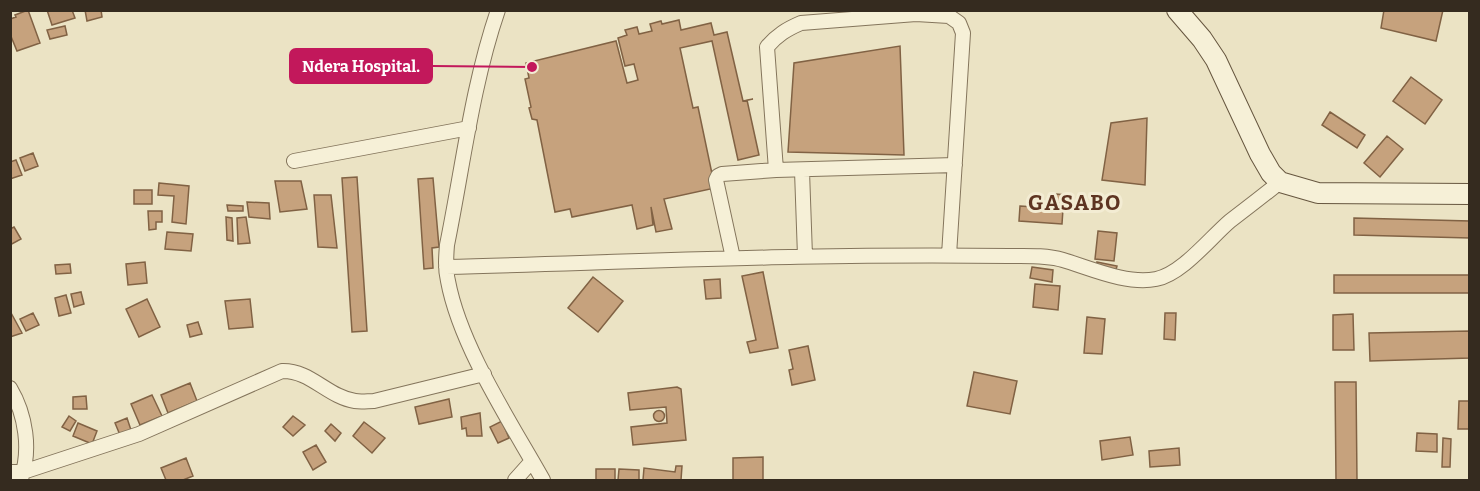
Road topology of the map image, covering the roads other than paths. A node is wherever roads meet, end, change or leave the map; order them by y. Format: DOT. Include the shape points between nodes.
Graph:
graph roads {
  1 [pos="498,10"];
  2 [pos="1177,10"];
  3 [pos="469,128"];
  4 [pos="294,161"];
  5 [pos="955,165"];
  6 [pos="776,170"];
  7 [pos="802,171"];
  8 [pos="1280,182"];
  9 [pos="1470,194"];
  10 [pos="949,255"];
  11 [pos="806,256"];
  12 [pos="733,258"];
  13 [pos="446,267"];
  14 [pos="484,374"];
  15 [pos="10,388"];
  16 [pos="532,461"];
  17 [pos="18,475"];
  18 [pos="515,480"];
  19 [pos="543,480"];
  1 -- 3 [label="street"];
  2 -- 8 [label="main road" via="1216,60 1260,154"];
  3 -- 4 [label="street"];
  3 -- 13 [label="street"];
  5 -- 6 [label="street" via="963,33 959,23 949,16 916,14 801,23 767,47"];
  5 -- 7 [label="street"];
  5 -- 10 [label="street"];
  6 -- 7 [label="street"];
  6 -- 12 [label="street" via="718,176 716,180"];
  7 -- 11 [label="street"];
  8 -- 9 [label="main road" via="1318,193"];
  8 -- 10 [label="street" via="1181,265 1154,280 1125,278 1040,256"];
  10 -- 11 [label="street"];
  11 -- 12 [label="street"];
  12 -- 13 [label="street"];
  13 -- 14 [label="street" via="462,328"];
  14 -- 16 [label="street"];
  14 -- 17 [label="street" via="356,402 298,372 282,371 139,434"];
  15 -- 17 [label="street" via="18,401 27,443"];
  16 -- 18 [label="street"];
  16 -- 19 [label="street"];
}
